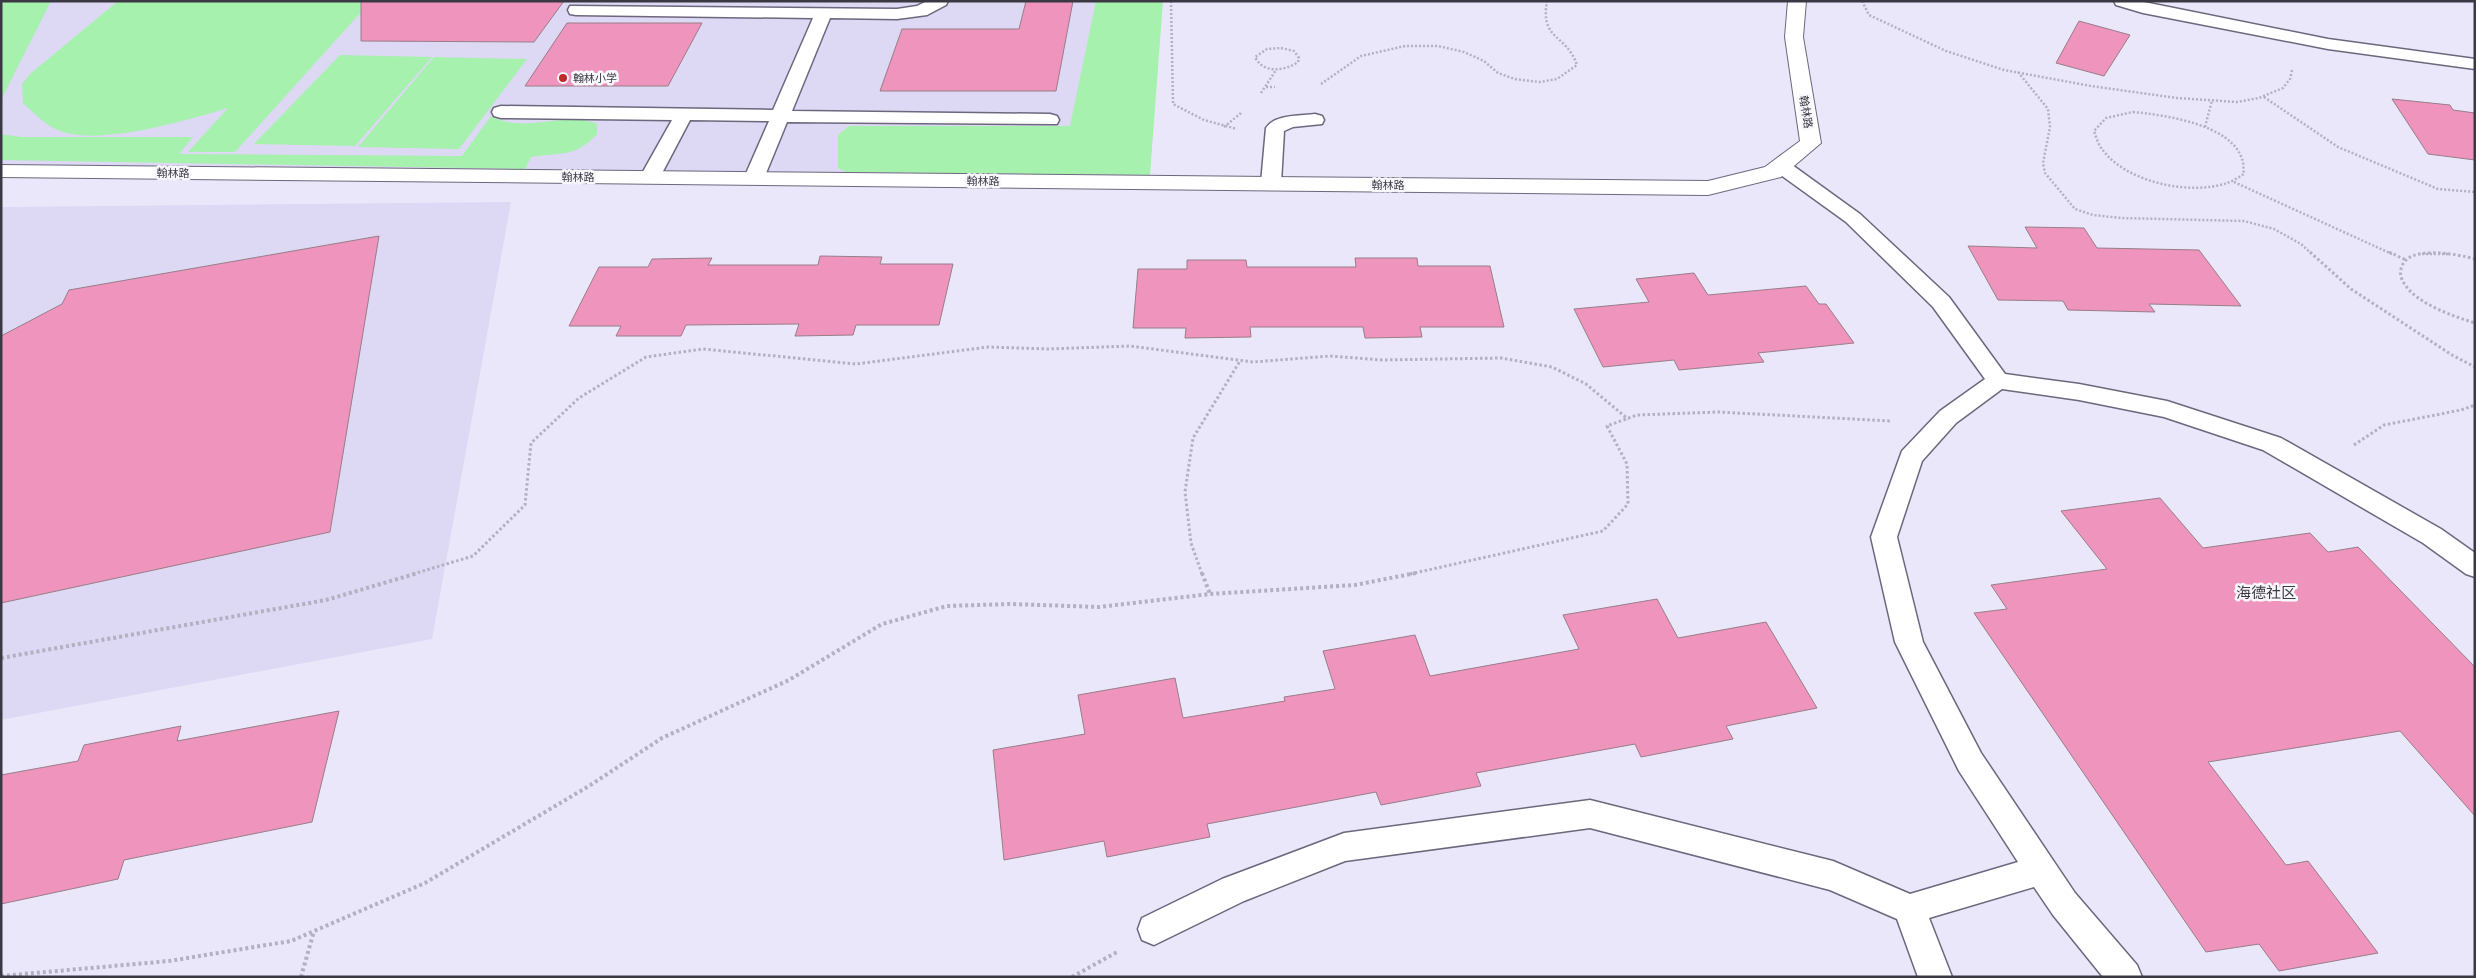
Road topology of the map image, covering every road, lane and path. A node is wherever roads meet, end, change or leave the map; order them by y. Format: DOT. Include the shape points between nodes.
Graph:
graph roads {
  1 [pos="940,1"];
  2 [pos="1171,1"];
  3 [pos="1547,1"];
  4 [pos="1798,1"];
  5 [pos="1862,1"];
  6 [pos="2122,1"];
  7 [pos="576,10"];
  8 [pos="824,13"];
  9 [pos="2278,35"];
  10 [pos="1299,58"];
  11 [pos="2475,64"];
  12 [pos="2018,72"];
  13 [pos="1316,85"];
  14 [pos="1266,87"];
  15 [pos="1280,88"];
  16 [pos="2264,96"];
  17 [pos="2212,100"];
  18 [pos="501,112"];
  19 [pos="684,115"];
  20 [pos="781,116"];
  21 [pos="1050,120"];
  22 [pos="1315,120"];
  23 [pos="2204,127"];
  24 [pos="1274,132"];
  25 [pos="1780,166"];
  26 [pos="1,171"];
  27 [pos="650,177"];
  28 [pos="754,178"];
  29 [pos="2234,182"];
  30 [pos="1271,184"];
  31 [pos="2475,192"];
  32 [pos="2475,259"];
  33 [pos="2406,260"];
  34 [pos="2475,323"];
  35 [pos="1240,361"];
  36 [pos="2475,367"];
  37 [pos="1998,382"];
  38 [pos="2475,405"];
  39 [pos="1628,419"];
  40 [pos="1942,424"];
  41 [pos="2319,470"];
  42 [pos="2475,567"];
  43 [pos="1210,594"];
  44 [pos="1,658"];
  45 [pos="2041,870"];
  46 [pos="1909,909"];
  47 [pos="1154,929"];
  48 [pos="314,931"];
  49 [pos="1,976"];
  50 [pos="301,977"];
  51 [pos="1072,977"];
  52 [pos="1936,977"];
  53 [pos="2125,977"];
  1 -- 8 [label="lane" via="921,11 897,14"];
  2 -- 24 [label="path" via="1173,104 1224,127"];
  3 -- 13 [label="path" via="1544,20 1550,31 1574,51 1577,64 1557,79 1540,82 1515,79 1498,73 1484,61 1464,52 1438,46 1405,46 1362,56 1334,77"];
  4 -- 25 [label="main road, 翰林路" via="1794,37 1811,143"];
  5 -- 12 [label="path" via="1869,15 1946,51"];
  6 -- 9 [label="lane"];
  7 -- 8 [label="lane"];
  8 -- 20 [label="lane"];
  9 -- 11 [label="lane"];
  9 -- 16 [label="path" via="2294,57 2290,79 2283,88"];
  10 -- 10 [label="path" via="1294,52 1281,48 1267,48 1255,57 1258,64 1276,70 1290,68"];
  12 -- 17 [label="path" via="2091,86"];
  12 -- 36 [label="path" via="2048,109 2050,127 2043,163 2045,173 2075,209 2121,218 2244,221 2274,229 2301,244 2351,289"];
  14 -- 15 [label="path"];
  16 -- 17 [label="path" via="2236,102"];
  16 -- 31 [label="path" via="2338,147 2438,189"];
  17 -- 23 [label="path"];
  18 -- 19 [label="lane"];
  19 -- 20 [label="lane"];
  19 -- 27 [label="lane"];
  20 -- 21 [label="lane"];
  20 -- 28 [label="lane"];
  22 -- 24 [label="lane" via="1290,122 1275,128"];
  23 -- 29 [label="path" via="2225,138 2245,162 2244,174"];
  23 -- 29 [label="path" via="2180,118 2133,112 2113,114 2099,121 2094,131 2096,143 2106,156 2145,178 2195,188"];
  24 -- 30 [label="lane"];
  25 -- 30 [label="main road, 翰林路" via="1773,172 1708,188"];
  25 -- 37 [label="lane" via="1853,218 1940,302"];
  26 -- 27 [label="main road, 翰林路"];
  27 -- 28 [label="main road, 翰林路"];
  28 -- 30 [label="main road, 翰林路"];
  29 -- 33 [label="path"];
  32 -- 33 [label="path" via="2448,253 2427,253"];
  33 -- 34 [label="path" via="2400,273 2405,284 2417,296 2434,307"];
  35 -- 39 [label="path" via="1330,356 1382,360 1501,358 1552,367 1586,384"];
  35 -- 43 [label="path" via="1193,438 1185,492 1191,543"];
  35 -- 44 [label="path" via="1130,346 988,347 856,364 704,349 646,357 579,398 531,442 525,505 472,556 326,600"];
  37 -- 40 [label="lane"];
  37 -- 41 [label="lane" via="2079,392 2167,409 2272,444"];
  38 -- 41 [label="path" via="2384,424"];
  39 -- 40 [label="path" via="1637,415 1718,412"];
  39 -- 43 [label="path" via="1608,426 1627,464 1628,504 1603,531 1355,585"];
  40 -- 45 [label="lane" via="1911,457 1884,537 1909,642 1970,762"];
  41 -- 42 [label="lane" via="2432,536"];
  43 -- 48 [label="path" via="1099,607 947,606 882,624 790,680 662,738 589,786 425,883"];
  45 -- 46 [label="lane"];
  45 -- 53 [label="lane" via="2064,904"];
  46 -- 47 [label="lane" via="1833,876 1590,814 1344,847 1233,890"];
  46 -- 52 [label="lane"];
  47 -- 51 [label="path"];
  48 -- 49 [label="path" via="291,941 169,961"];
  48 -- 50 [label="path"];
}
